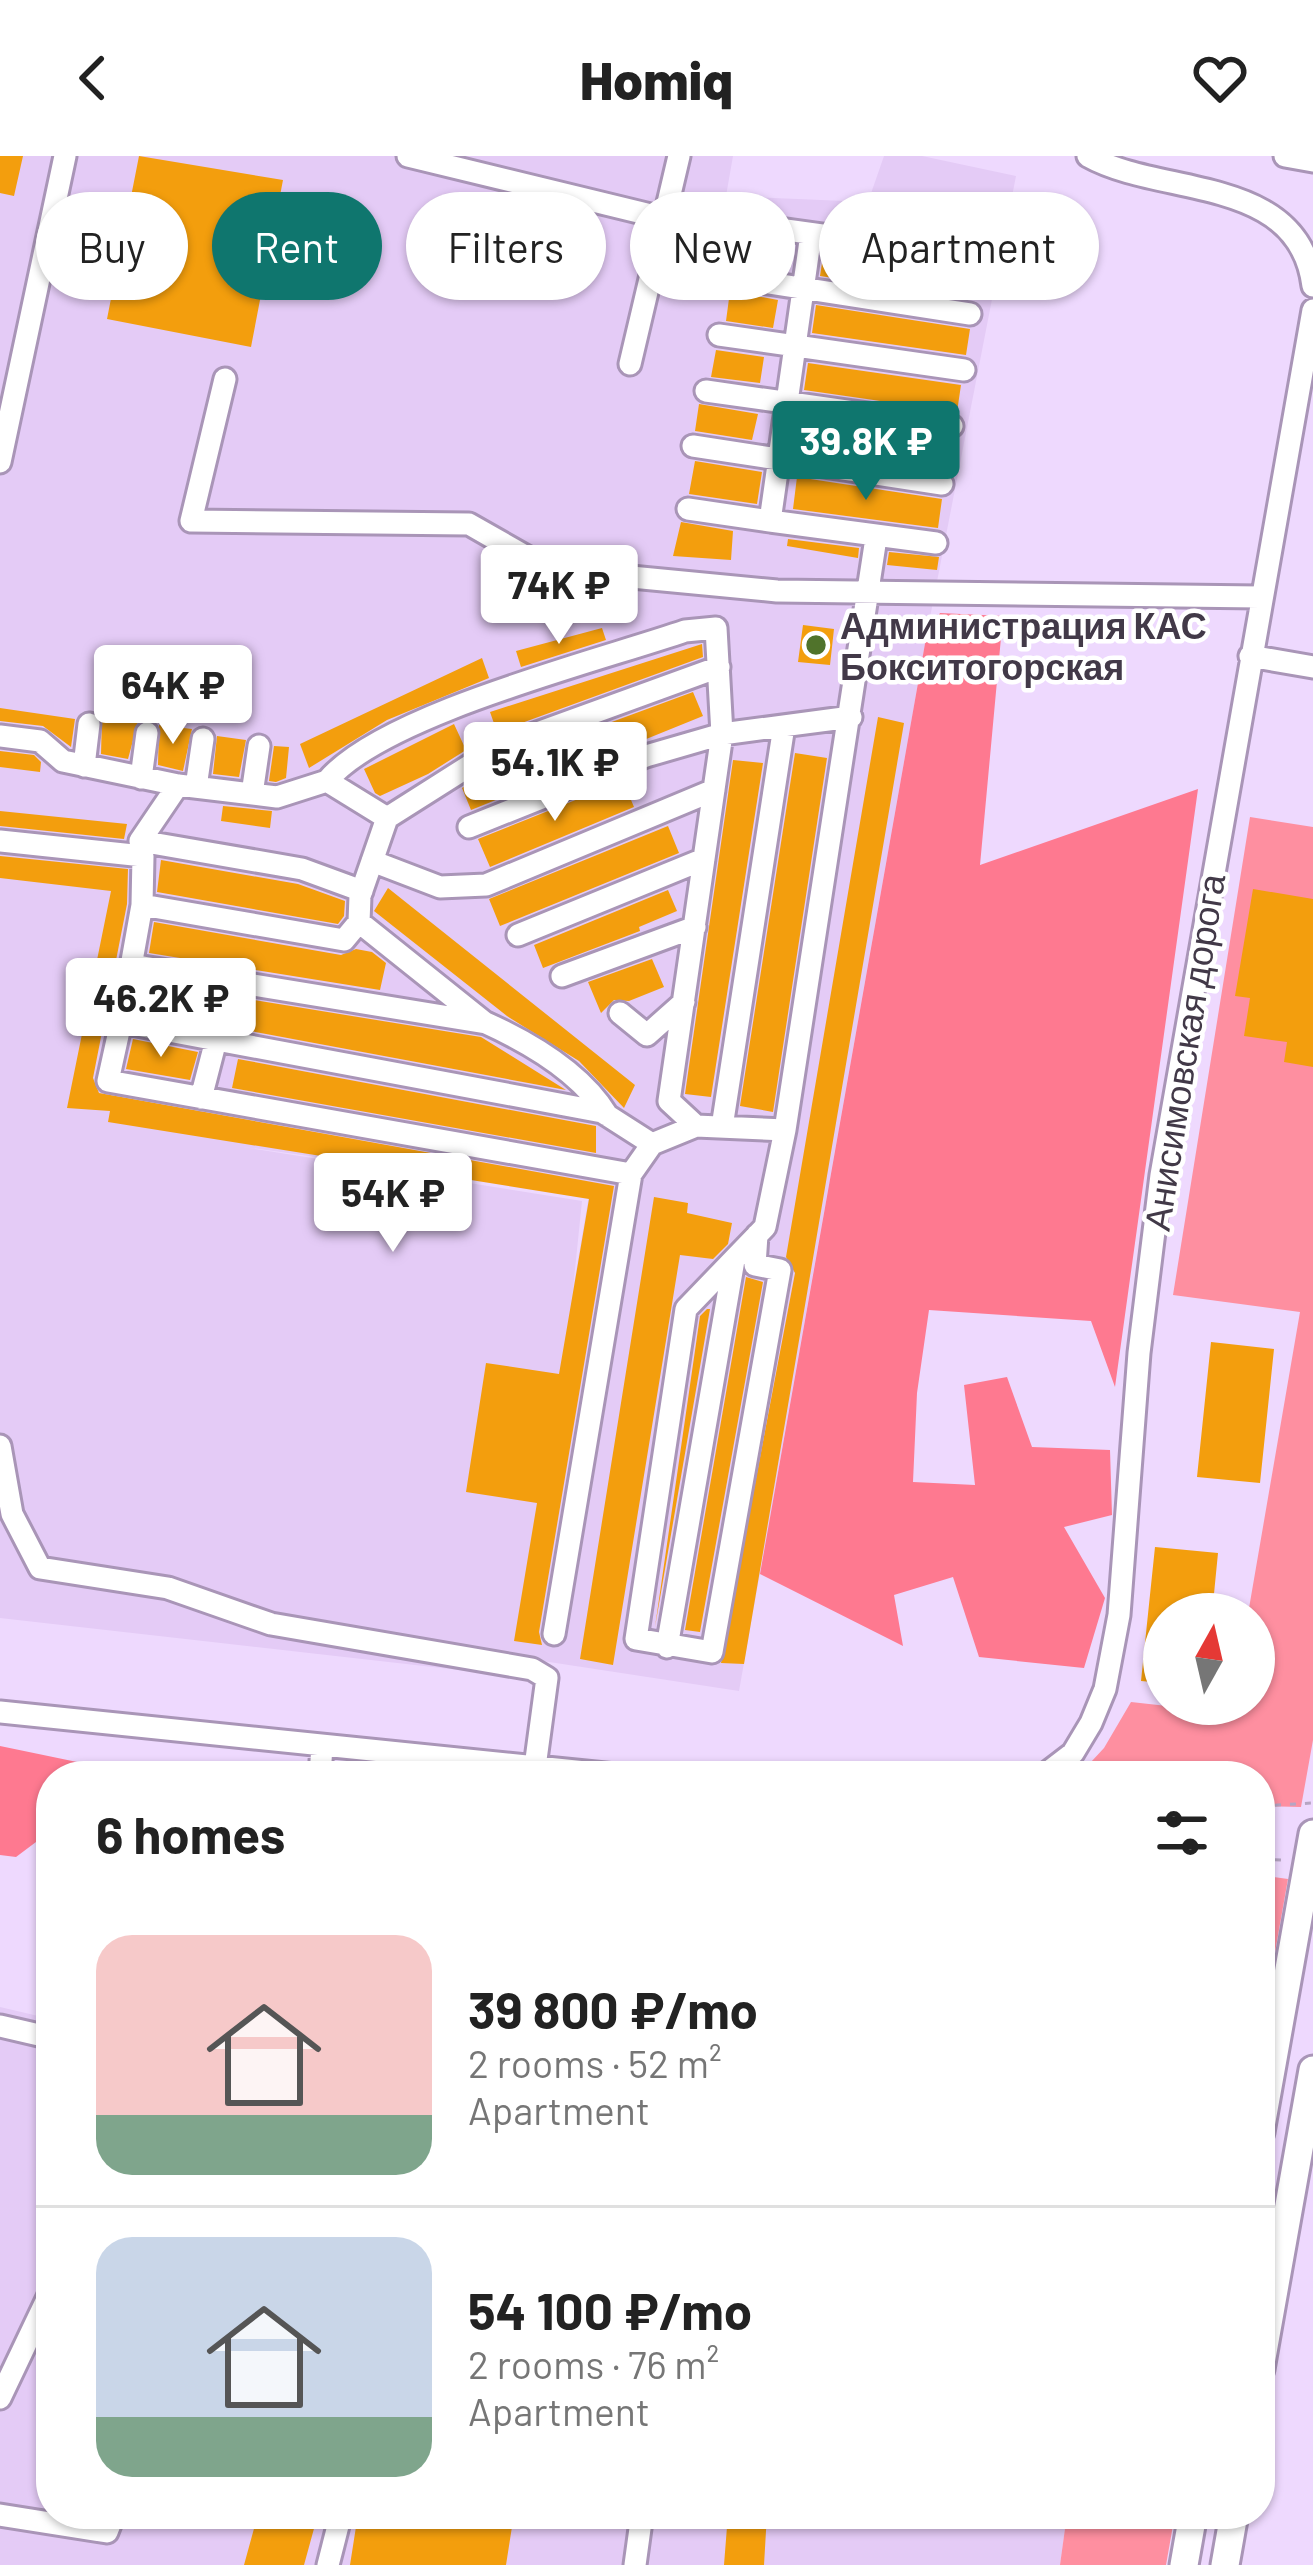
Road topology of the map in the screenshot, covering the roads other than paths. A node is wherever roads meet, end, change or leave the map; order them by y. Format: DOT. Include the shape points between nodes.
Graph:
graph roads {
  1 [pos="65,156"];
  2 [pos="408,156"];
  3 [pos="679,156"];
  4 [pos="1088,156"];
  5 [pos="1285,156"];
  6 [pos="1313,161"];
  7 [pos="670,192"];
  8 [pos="630,210"];
  9 [pos="795,232"];
  10 [pos="1302,232"];
  11 [pos="811,234"];
  12 [pos="819,235"];
  13 [pos="1313,286"];
  14 [pos="795,289"];
  15 [pos="803,290"];
  16 [pos="645,300"];
  17 [pos="1313,310"];
  18 [pos="970,314"];
  19 [pos="719,334"];
  20 [pos="795,345"];
  21 [pos="630,364"];
  22 [pos="964,370"];
  23 [pos="225,380"];
  24 [pos="706,391"];
  25 [pos="787,403"];
  26 [pos="952,426"];
  27 [pos="693,446"];
  28 [pos="1313,450"];
  29 [pos="1286,454"];
  30 [pos="779,461"];
  31 [pos="0,462"];
  32 [pos="942,484"];
  33 [pos="688,508"];
  34 [pos="770,521"];
  35 [pos="876,538"];
  36 [pos="936,543"];
  37 [pos="871,590"];
  38 [pos="1261,597"];
  39 [pos="1250,656"];
  40 [pos="1313,667"];
  41 [pos="719,668"];
  42 [pos="851,717"];
  43 [pos="88,724"];
  44 [pos="784,726"];
  45 [pos="147,733"];
  46 [pos="722,734"];
  47 [pos="0,736"];
  48 [pos="203,740"];
  49 [pos="259,746"];
  50 [pos="84,766"];
  51 [pos="141,778"];
  52 [pos="327,782"];
  53 [pos="187,786"];
  54 [pos="714,790"];
  55 [pos="252,794"];
  56 [pos="387,818"];
  57 [pos="470,827"];
  58 [pos="0,841"];
  59 [pos="141,848"];
  60 [pos="704,859"];
  61 [pos="372,861"];
  62 [pos="362,891"];
  63 [pos="142,905"];
  64 [pos="358,922"];
  65 [pos="694,927"];
  66 [pos="518,935"];
  67 [pos="131,964"];
  68 [pos="562,976"];
  69 [pos="684,1002"];
  70 [pos="620,1013"];
  71 [pos="121,1022"];
  72 [pos="484,1022"];
  73 [pos="216,1040"];
  74 [pos="201,1098"];
  75 [pos="608,1115"];
  76 [pos="696,1126"];
  77 [pos="722,1127"];
  78 [pos="785,1130"];
  79 [pos="652,1144"];
  80 [pos="631,1174"];
  81 [pos="757,1235"];
  82 [pos="734,1259"];
  83 [pos="0,1447"];
  84 [pos="554,1634"];
  85 [pos="667,1646"];
  86 [pos="0,1712"];
  87 [pos="322,1746"];
  88 [pos="321,1761"];
  89 [pos="474,1761"];
  90 [pos="536,1761"];
  91 [pos="1063,1761"];
  92 [pos="1312,1854"];
  93 [pos="0,2026"];
  94 [pos="36,2035"];
  95 [pos="1275,2052"];
  96 [pos="1313,2070"];
  97 [pos="1275,2284"];
  98 [pos="36,2322"];
  99 [pos="0,2398"];
  100 [pos="0,2515"];
  101 [pos="36,2521"];
  102 [pos="337,2529"];
  103 [pos="640,2529"];
  104 [pos="1190,2529"];
  105 [pos="1231,2529"];
  106 [pos="328,2565"];
  107 [pos="635,2565"];
  108 [pos="1184,2565"];
  109 [pos="1225,2565"];
  1 -- 31 [label="street"];
  2 -- 8 [label="street"];
  3 -- 7 [label="street"];
  4 -- 10 [label="street" via="1243,202"];
  5 -- 6 [label="street"];
  9 -- 11 [label="street"];
  10 -- 13 [label="street"];
  11 -- 12 [label="street"];
  11 -- 15 [label="street"];
  14 -- 15 [label="street"];
  15 -- 18 [label="street"];
  15 -- 20 [label="street"];
  16 -- 21 [label="street"];
  17 -- 29 [label="street, Анисимовская дорога"];
  19 -- 20 [label="street"];
  20 -- 22 [label="street"];
  20 -- 25 [label="street"];
  23 -- 37 [label="street" via="191,520 469,524 548,569 777,591"];
  24 -- 25 [label="street"];
  25 -- 26 [label="street"];
  25 -- 30 [label="street"];
  27 -- 30 [label="street"];
  28 -- 29 [label="street"];
  29 -- 38 [label="street, Анисимовская дорога"];
  30 -- 32 [label="street"];
  30 -- 34 [label="street"];
  33 -- 34 [label="street"];
  34 -- 35 [label="street"];
  35 -- 36 [label="street"];
  35 -- 37 [label="street"];
  37 -- 38 [label="street"];
  37 -- 42 [label="street"];
  38 -- 39 [label="street, Анисимовская дорога"];
  39 -- 40 [label="street"];
  39 -- 91 [label="street, Анисимовская дорога" via="1149,1263 1120,1615 1106,1689"];
  41 -- 46 [label="street"];
  41 -- 52 [label="street" via="716,628 685,631 451,707 341,764"];
  41 -- 56 [label="street" via="499,747"];
  42 -- 44 [label="street"];
  42 -- 78 [label="street"];
  43 -- 50 [label="street"];
  44 -- 46 [label="street"];
  44 -- 77 [label="street"];
  45 -- 51 [label="street"];
  46 -- 54 [label="street"];
  46 -- 57 [label="street"];
  47 -- 50 [label="street" via="40,741"];
  48 -- 53 [label="street"];
  49 -- 55 [label="street"];
  50 -- 51 [label="street"];
  51 -- 53 [label="street"];
  52 -- 55 [label="street"];
  52 -- 56 [label="street"];
  53 -- 55 [label="street"];
  53 -- 59 [label="street"];
  54 -- 60 [label="street"];
  54 -- 61 [label="street" via="486,885 440,887"];
  56 -- 61 [label="street"];
  58 -- 59 [label="street"];
  59 -- 62 [label="street" via="302,869"];
  59 -- 63 [label="street"];
  60 -- 65 [label="street"];
  60 -- 66 [label="street"];
  61 -- 62 [label="street"];
  62 -- 64 [label="street"];
  63 -- 64 [label="street" via="344,940"];
  63 -- 67 [label="street"];
  64 -- 72 [label="street"];
  65 -- 68 [label="street"];
  65 -- 69 [label="street"];
  67 -- 71 [label="street"];
  67 -- 72 [label="street"];
  69 -- 70 [label="street" via="647,1035"];
  69 -- 76 [label="street" via="669,1101"];
  71 -- 73 [label="street"];
  71 -- 74 [label="street" via="108,1082"];
  72 -- 75 [label="street" via="526,1041"];
  73 -- 74 [label="street"];
  73 -- 75 [label="street"];
  74 -- 80 [label="street"];
  75 -- 79 [label="street"];
  76 -- 77 [label="street"];
  76 -- 79 [label="street"];
  77 -- 78 [label="street"];
  78 -- 81 [label="street"];
  79 -- 80 [label="street"];
  80 -- 84 [label="street"];
  81 -- 82 [label="street"];
  81 -- 85 [label="street" via="755,1265 780,1270 712,1652"];
  82 -- 85 [label="street"];
  82 -- 85 [label="street" via="686,1309 636,1640"];
  83 -- 90 [label="street" via="12,1514 40,1568 168,1588 271,1624 532,1669 547,1678"];
  86 -- 87 [label="street"];
  87 -- 88 [label="street"];
  87 -- 89 [label="street"];
  92 -- 95 [label="main road"];
  93 -- 94 [label="street"];
  96 -- 97 [label="main road"];
  98 -- 99 [label="street"];
  100 -- 101 [label="street"];
  102 -- 106 [label="street"];
  103 -- 107 [label="street"];
  104 -- 108 [label="main road"];
  105 -- 109 [label="main road"];
}
